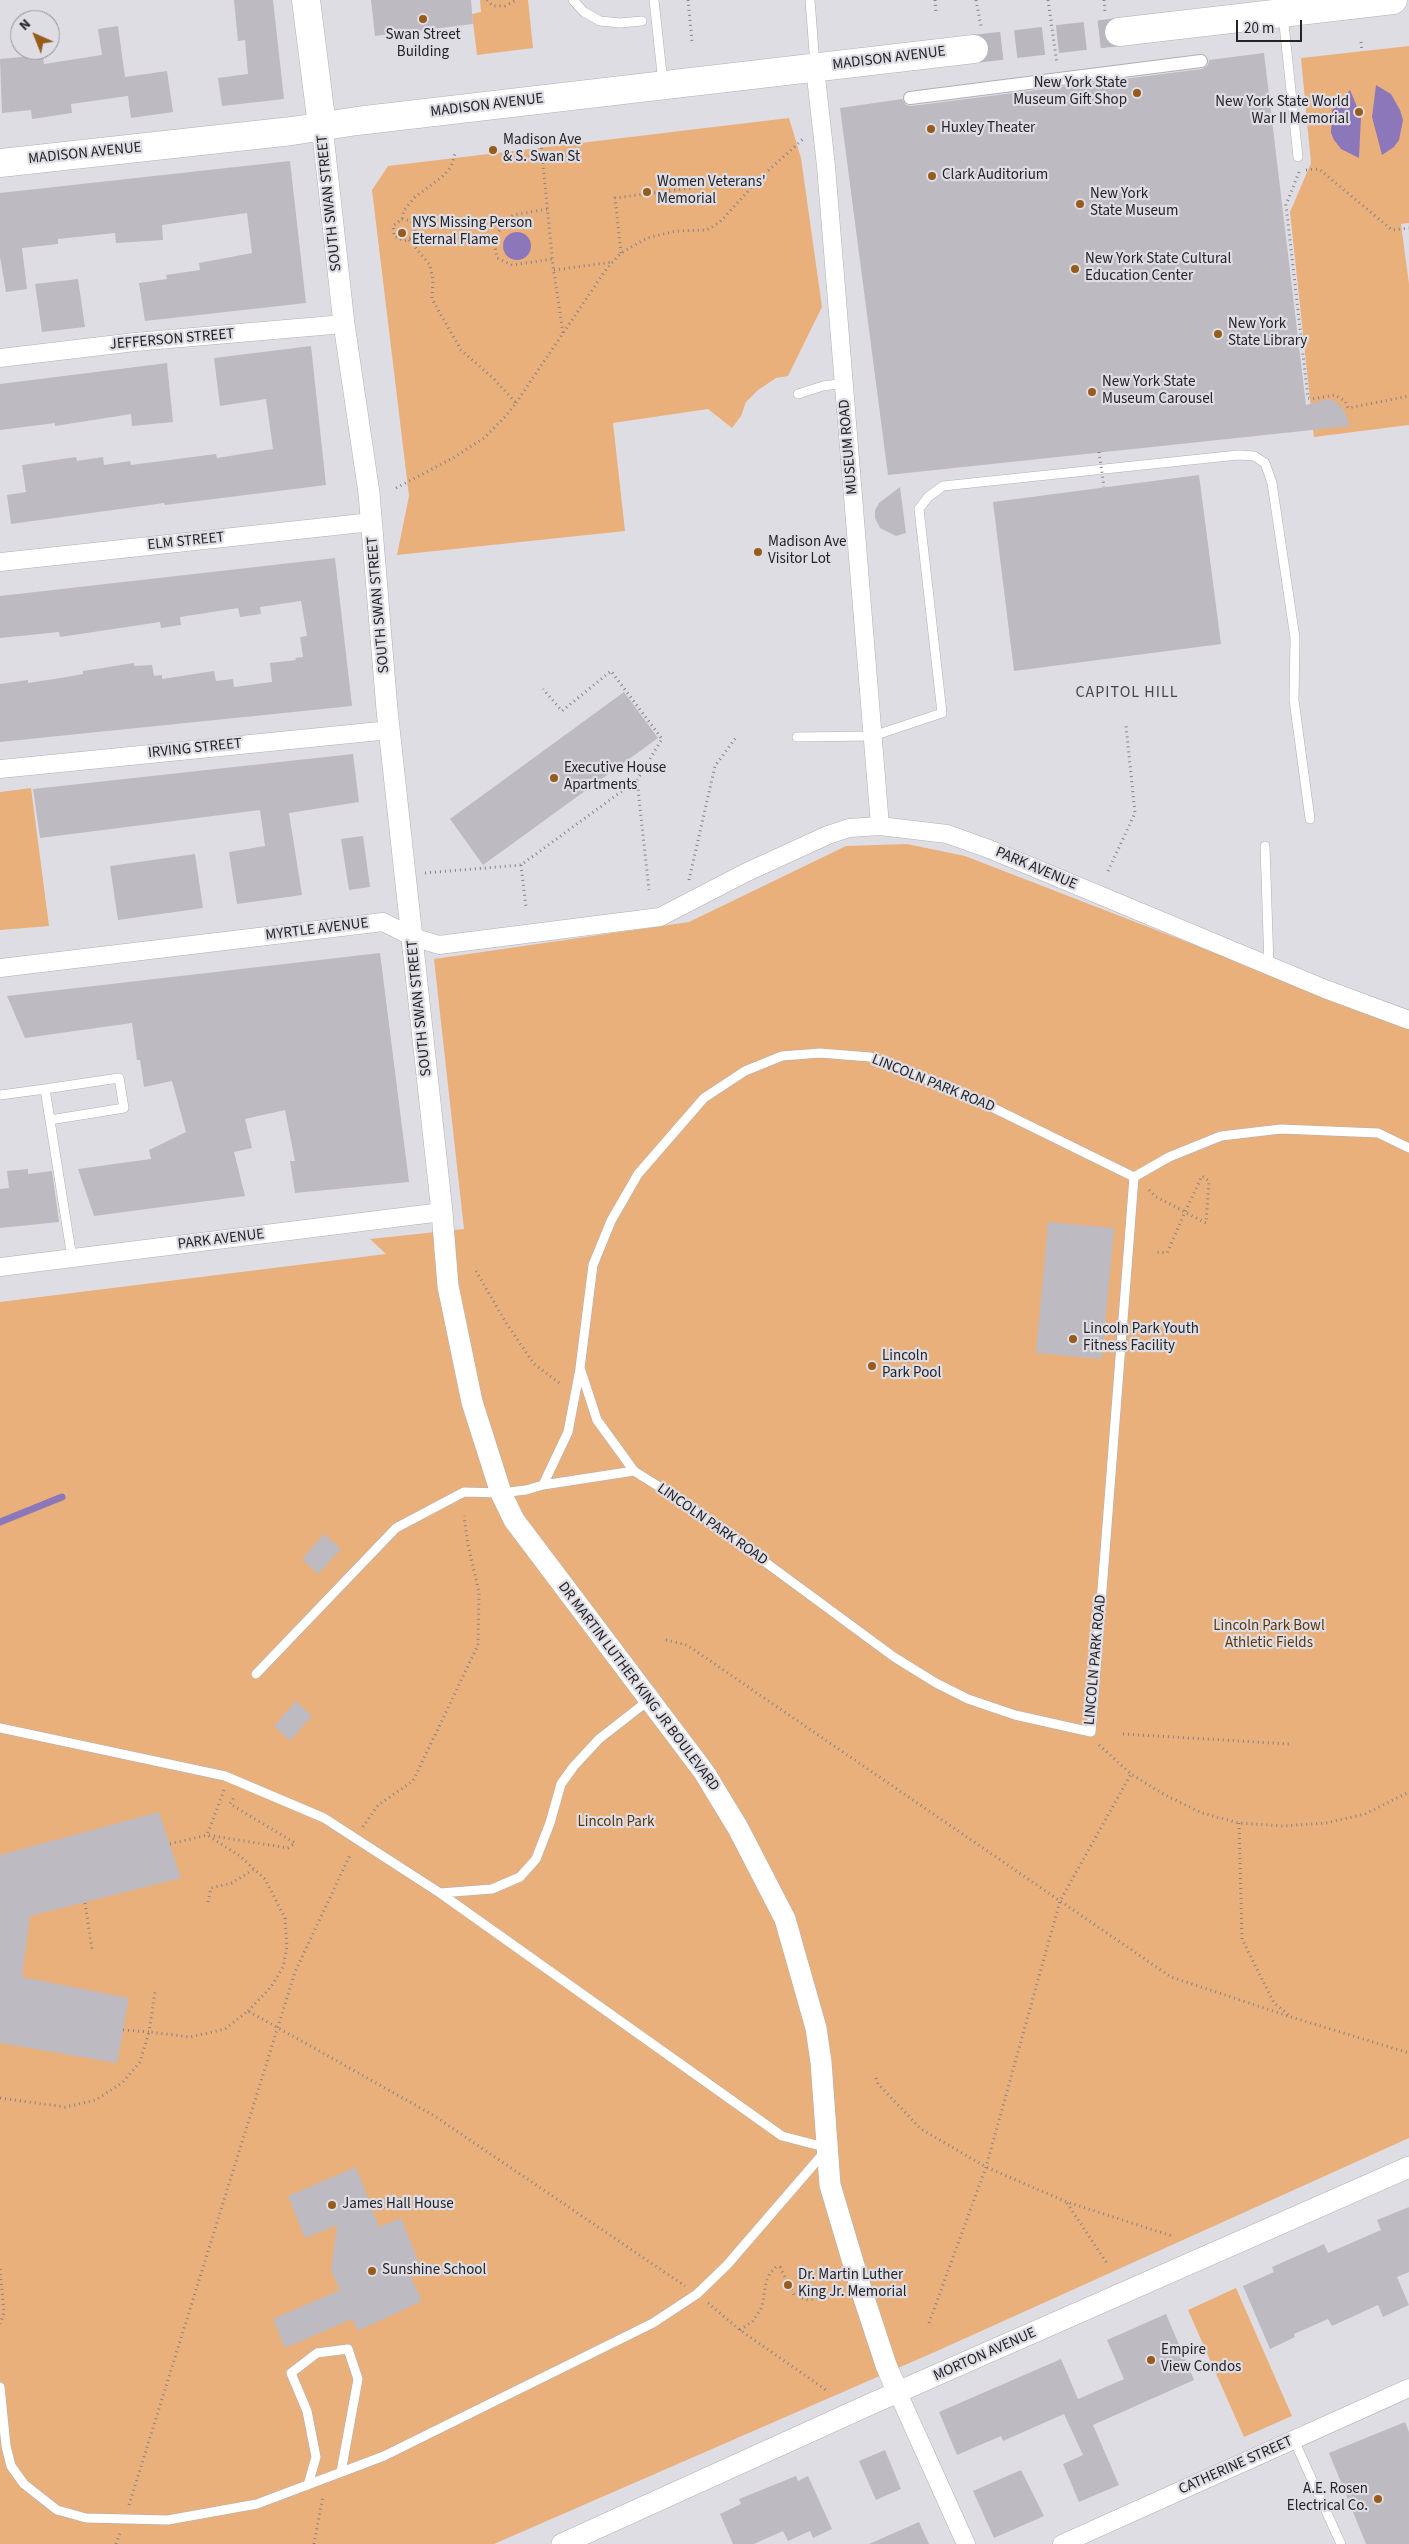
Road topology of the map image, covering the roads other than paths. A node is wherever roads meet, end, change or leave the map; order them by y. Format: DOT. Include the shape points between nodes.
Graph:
graph roads {
  1 [pos="306,0"];
  2 [pos="573,0"];
  3 [pos="654,0"];
  4 [pos="810,0"];
  5 [pos="1393,0"];
  6 [pos="1283,13"];
  7 [pos="642,21"];
  8 [pos="1119,32"];
  9 [pos="974,49"];
  10 [pos="1201,60"];
  11 [pos="815,68"];
  12 [pos="664,85"];
  13 [pos="910,98"];
  14 [pos="322,126"];
  15 [pos="1298,157"];
  16 [pos="0,163"];
  17 [pos="344,324"];
  18 [pos="0,358"];
  19 [pos="844,383"];
  20 [pos="798,394"];
  21 [pos="372,522"];
  22 [pos="0,562"];
  23 [pos="390,730"];
  24 [pos="873,736"];
  25 [pos="797,737"];
  26 [pos="0,769"];
  27 [pos="1310,819"];
  28 [pos="880,826"];
  29 [pos="1265,846"];
  30 [pos="660,917"];
  31 [pos="413,937"];
  32 [pos="1269,966"];
  33 [pos="0,968"];
  34 [pos="1409,1020"];
  35 [pos="45,1089"];
  36 [pos="0,1096"];
  37 [pos="50,1120"];
  38 [pos="1409,1148"];
  39 [pos="1134,1177"];
  40 [pos="442,1212"];
  41 [pos="72,1258"];
  42 [pos="0,1267"];
  43 [pos="580,1368"];
  44 [pos="634,1471"];
  45 [pos="543,1484"];
  46 [pos="501,1493"];
  47 [pos="256,1674"];
  48 [pos="650,1700"];
  49 [pos="0,1728"];
  50 [pos="440,1893"];
  51 [pos="828,2148"];
  52 [pos="1409,2167"];
  53 [pos="0,2387"];
  54 [pos="1409,2388"];
  55 [pos="898,2393"];
  56 [pos="1294,2440"];
  57 [pos="342,2472"];
  58 [pos="308,2485"];
  59 [pos="562,2544"];
  60 [pos="966,2544"];
  61 [pos="1062,2544"];
  62 [pos="1341,2544"];
  1 -- 14 [label="main road, SOUTH SWAN STREET"];
  2 -- 7 [label="lane" via="584,12 600,21"];
  3 -- 12 [label="lane"];
  4 -- 11 [label="lane"];
  5 -- 6 [label="main road"];
  6 -- 8 [label="main road"];
  6 -- 15 [label="lane"];
  9 -- 11 [label="main road, MADISON AVENUE"];
  10 -- 13 [label="street"];
  11 -- 12 [label="main road, MADISON AVENUE"];
  11 -- 19 [label="street, MUSEUM ROAD"];
  12 -- 14 [label="main road, MADISON AVENUE"];
  14 -- 16 [label="main road, MADISON AVENUE"];
  14 -- 17 [label="street, SOUTH SWAN STREET"];
  17 -- 18 [label="street, JEFFERSON STREET" via="135,342"];
  17 -- 21 [label="street, SOUTH SWAN STREET"];
  19 -- 20 [label="lane"];
  19 -- 24 [label="street, MUSEUM ROAD"];
  21 -- 22 [label="street, ELM STREET"];
  21 -- 23 [label="street, SOUTH SWAN STREET"];
  23 -- 26 [label="street, IRVING STREET"];
  23 -- 31 [label="street, SOUTH SWAN STREET"];
  24 -- 25 [label="lane"];
  24 -- 27 [label="lane" via="942,713 919,528 919,509 928,497 943,486 1238,455 1254,456 1264,463 1272,483 1295,638 1294,700"];
  24 -- 28 [label="street, MUSEUM ROAD"];
  28 -- 30 [label="street, PARK AVENUE" via="849,828 828,835"];
  28 -- 32 [label="street, PARK AVENUE" via="947,834"];
  29 -- 32 [label="lane"];
  30 -- 31 [label="street, MYRTLE AVENUE" via="439,945"];
  31 -- 33 [label="street, MYRTLE AVENUE" via="383,922"];
  31 -- 40 [label="street, SOUTH SWAN STREET"];
  32 -- 34 [label="street, PARK AVENUE"];
  35 -- 36 [label="lane"];
  35 -- 37 [label="lane"];
  35 -- 37 [label="lane" via="120,1078 124,1108"];
  37 -- 41 [label="lane"];
  38 -- 39 [label="lane" via="1378,1133 1280,1129 1221,1136 1169,1157"];
  39 -- 43 [label="lane, LINCOLN PARK ROAD" via="967,1095 870,1057 820,1053 782,1056 745,1072 704,1098 638,1174 611,1221 593,1265"];
  39 -- 44 [label="lane, LINCOLN PARK ROAD" via="1091,1732 1015,1715 968,1699 936,1683 894,1656 685,1503"];
  40 -- 41 [label="street, PARK AVENUE"];
  40 -- 46 [label="street, DR MARTIN LUTHER KING JR BOULEVARD" via="448,1286 472,1402"];
  41 -- 42 [label="street, PARK AVENUE"];
  43 -- 44 [label="lane, LINCOLN PARK ROAD" via="597,1420"];
  43 -- 45 [label="lane, LINCOLN PARK ROAD" via="568,1432"];
  44 -- 45 [label="lane"];
  45 -- 46 [label="lane"];
  46 -- 47 [label="lane" via="464,1492 396,1528"];
  46 -- 48 [label="street, DR MARTIN LUTHER KING JR BOULEVARD" via="514,1520"];
  48 -- 50 [label="lane" via="599,1739 574,1766 561,1784 536,1858 520,1877 492,1889"];
  48 -- 51 [label="street, DR MARTIN LUTHER KING JR BOULEVARD" via="704,1772 738,1828 784,1919 816,2028"];
  49 -- 50 [label="lane" via="225,1776 324,1818"];
  50 -- 51 [label="lane" via="782,2136"];
  51 -- 55 [label="street, DR MARTIN LUTHER KING JR BOULEVARD" via="830,2185 861,2289"];
  51 -- 57 [label="lane" via="726,2265 697,2294 653,2324 384,2456"];
  52 -- 55 [label="street, MORTON AVENUE"];
  53 -- 58 [label="lane" via="11,2466 24,2484 57,2510 86,2518 168,2520 257,2504"];
  54 -- 56 [label="street, CATHERINE STREET"];
  55 -- 59 [label="street, MORTON AVENUE"];
  55 -- 60 [label="street"];
  56 -- 61 [label="street, CATHERINE STREET"];
  56 -- 62 [label="lane"];
  57 -- 58 [label="lane"];
  57 -- 58 [label="lane" via="358,2380 348,2349 317,2353 292,2373 307,2411 316,2457"];
}
